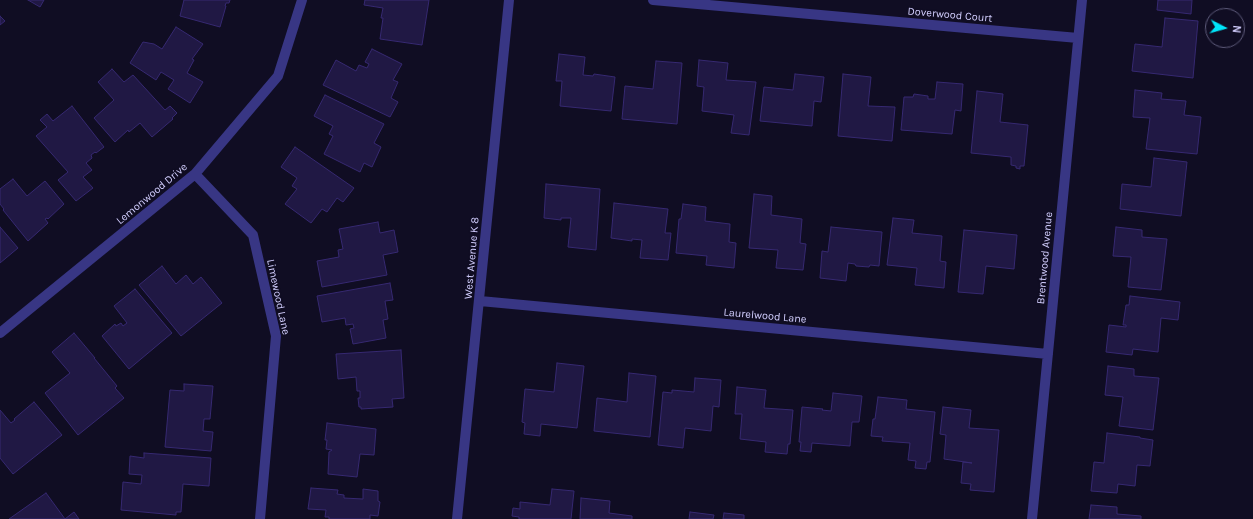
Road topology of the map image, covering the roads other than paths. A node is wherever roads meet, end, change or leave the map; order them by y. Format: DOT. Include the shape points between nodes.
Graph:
graph roads {
  1 [pos="302,0"];
  2 [pos="509,0"];
  3 [pos="653,0"];
  4 [pos="1082,0"];
  5 [pos="1078,38"];
  6 [pos="195,174"];
  7 [pos="480,301"];
  8 [pos="0,333"];
  9 [pos="1048,354"];
  10 [pos="260,519"];
  11 [pos="457,519"];
  12 [pos="1032,519"];
  1 -- 6 [label="street, Lemonwood Drive" via="278,76"];
  2 -- 7 [label="street, West Avenue K 8"];
  3 -- 5 [label="street, Doverwood Court"];
  4 -- 5 [label="street, Brentwood Avenue"];
  5 -- 9 [label="street, Brentwood Avenue"];
  6 -- 8 [label="street, Lemonwood Drive"];
  6 -- 10 [label="street, Limewood Lane" via="253,235 276,336"];
  7 -- 9 [label="street, Laurelwood Lane"];
  7 -- 11 [label="street, West Avenue K 8"];
  9 -- 12 [label="street, Brentwood Avenue"];
}
